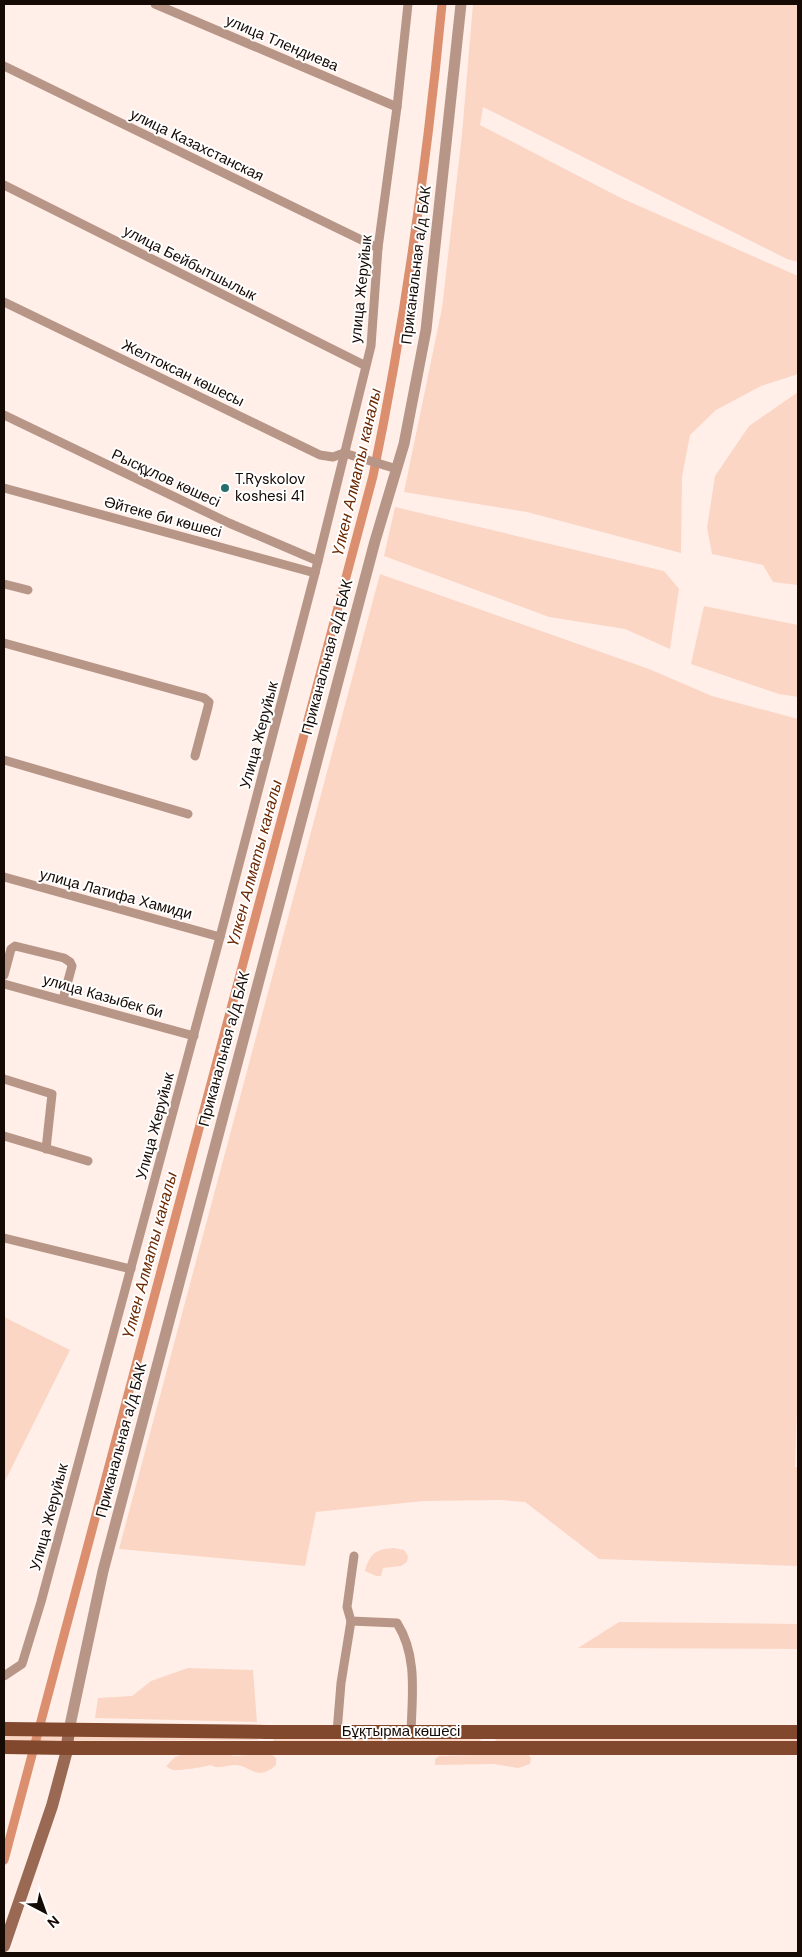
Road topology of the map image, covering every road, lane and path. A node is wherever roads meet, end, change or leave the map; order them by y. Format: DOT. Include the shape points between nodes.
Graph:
graph roads {
  1 [pos="155,4"];
  2 [pos="408,4"];
  3 [pos="461,4"];
  4 [pos="4,66"];
  5 [pos="397,108"];
  6 [pos="4,185"];
  7 [pos="378,248"];
  8 [pos="4,302"];
  9 [pos="364,365"];
  10 [pos="4,415"];
  11 [pos="348,454"];
  12 [pos="397,469"];
  13 [pos="4,488"];
  14 [pos="318,561"];
  15 [pos="316,573"];
  16 [pos="4,584"];
  17 [pos="28,590"];
  18 [pos="4,643"];
  19 [pos="195,756"];
  20 [pos="4,760"];
  21 [pos="188,814"];
  22 [pos="4,878"];
  23 [pos="220,937"];
  24 [pos="4,974"];
  25 [pos="4,984"];
  26 [pos="63,999"];
  27 [pos="194,1036"];
  28 [pos="4,1079"];
  29 [pos="4,1136"];
  30 [pos="46,1148"];
  31 [pos="88,1161"];
  32 [pos="4,1238"];
  33 [pos="131,1269"];
  34 [pos="354,1556"];
  35 [pos="351,1621"];
  36 [pos="4,1676"];
  37 [pos="4,1729"];
  38 [pos="64,1730"];
  39 [pos="267,1732"];
  40 [pos="337,1732"];
  41 [pos="798,1732"];
  42 [pos="411,1733"];
  43 [pos="488,1733"];
  44 [pos="8,1746"];
  45 [pos="67,1748"];
  46 [pos="266,1748"];
  47 [pos="487,1748"];
  48 [pos="798,1748"];
  49 [pos="4,1946"];
  1 -- 5 [label="street, улица Тлендиева"];
  2 -- 5 [label="street, улица Жеруйык"];
  3 -- 12 [label="street, Приканальная а/д БАК" via="426,330"];
  4 -- 7 [label="street, улица Казахстанская"];
  5 -- 7 [label="street, улица Жеруйык"];
  6 -- 9 [label="street, улица Бейбытшылык"];
  7 -- 9 [label="street, улица Жеруйык" via="371,346"];
  8 -- 11 [label="street, Желтоксан көшесы" via="320,455"];
  9 -- 11 [label="street, улица Жеруйык"];
  10 -- 14 [label="street, Рысқұлов көшесі" via="229,523"];
  11 -- 12 [label="street"];
  11 -- 14 [label="street, улица Жеруйык"];
  12 -- 38 [label="street, Приканальная а/д БАК" via="336,688"];
  13 -- 15 [label="street, Әйтеке би көшесі"];
  14 -- 15 [label="street, улица Жеруйык"];
  15 -- 23 [label="street, Улица Жеруйык"];
  16 -- 17 [label="street"];
  18 -- 19 [label="street" via="204,698 209,702"];
  20 -- 21 [label="street"];
  22 -- 23 [label="street, улица Латифа Хамиди"];
  23 -- 27 [label="street, Улица Жеруйык"];
  24 -- 26 [label="street" via="11,949 16,946 64,958 72,966"];
  25 -- 26 [label="street, улица Казыбек би"];
  26 -- 27 [label="street, улица Казыбек би"];
  27 -- 33 [label="street, Улица Жеруйык"];
  28 -- 30 [label="street" via="52,1094"];
  29 -- 30 [label="street"];
  30 -- 31 [label="street"];
  32 -- 33 [label="street"];
  33 -- 36 [label="street, Улица Жеруйык" via="22,1664"];
  34 -- 35 [label="street" via="348,1607"];
  35 -- 40 [label="street"];
  35 -- 42 [label="street" via="393,1622 401,1630 409,1651 412,1676"];
  37 -- 38 [label="main road, Бұқтырма көшесі"];
  38 -- 39 [label="main road, Бұқтырма көшесі"];
  38 -- 45 [label="main road, Приканальная а/д БАК"];
  39 -- 40 [label="main road, Бұқтырма көшесі"];
  39 -- 46 [label="main road"];
  40 -- 42 [label="main road, Бұқтырма көшесі"];
  41 -- 43 [label="main road, Бұқтырма көшесі"];
  42 -- 43 [label="main road, Бұқтырма көшесі"];
  43 -- 47 [label="main road"];
  44 -- 45 [label="main road, Бұқтырма көшесі"];
  45 -- 46 [label="main road, Бұқтырма көшесі"];
  45 -- 49 [label="main road, Приканальная а/д БАК" via="52,1806"];
  46 -- 47 [label="main road, Бұқтырма көшесі"];
  47 -- 48 [label="main road, Бұқтырма көшесі"];
}
